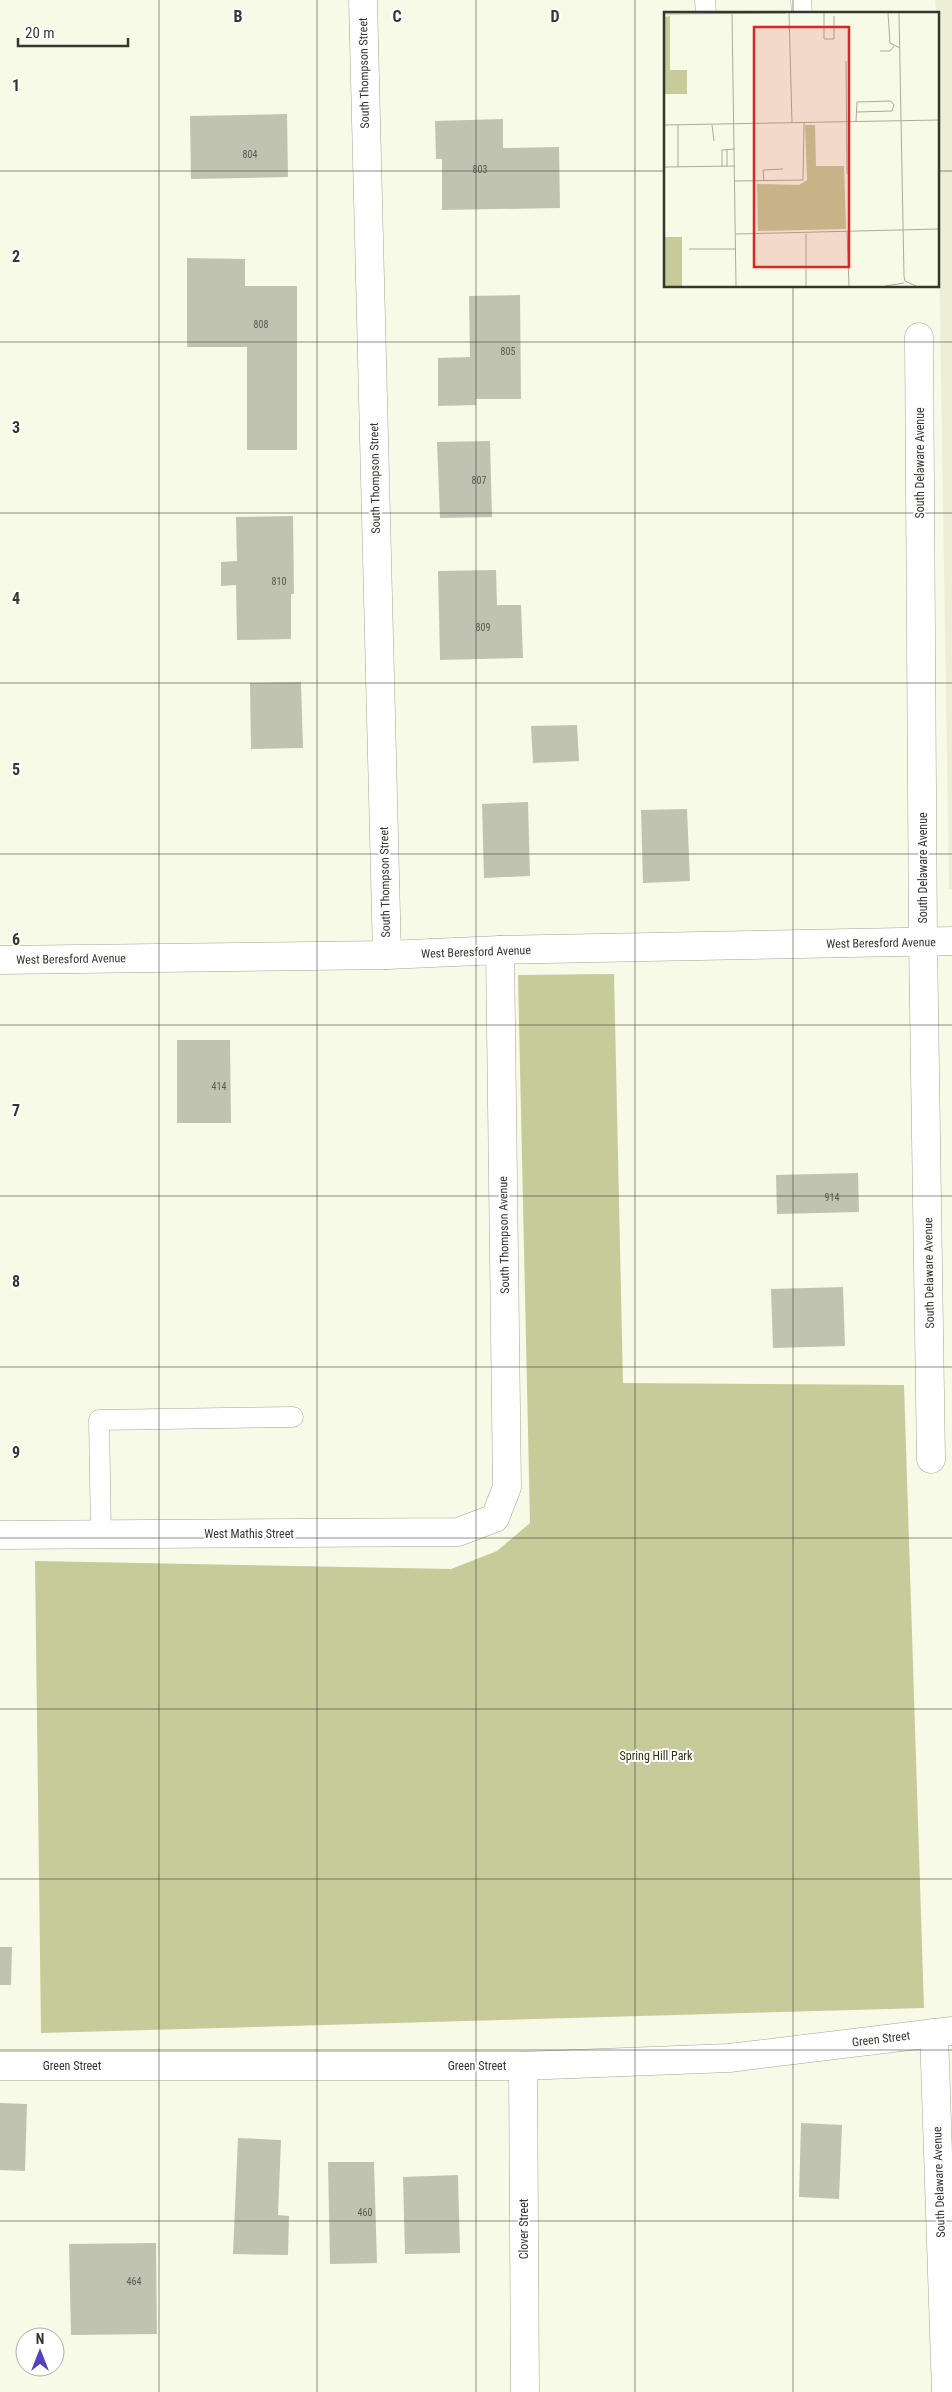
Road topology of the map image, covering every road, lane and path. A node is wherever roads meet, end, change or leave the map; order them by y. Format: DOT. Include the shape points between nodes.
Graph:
graph roads {
  1 [pos="362,0"];
  2 [pos="919,337"];
  3 [pos="952,941"];
  4 [pos="923,942"];
  5 [pos="500,950"];
  6 [pos="387,955"];
  7 [pos="0,960"];
  8 [pos="292,1417"];
  9 [pos="931,1459"];
  10 [pos="495,1518"];
  11 [pos="101,1534"];
  12 [pos="0,1535"];
  13 [pos="943,2032"];
  14 [pos="0,2066"];
  15 [pos="524,2066"];
  16 [pos="525,2392"];
  17 [pos="946,2392"];
  1 -- 6 [label="street, South Thompson Street"];
  2 -- 4 [label="street, South Delaware Avenue"];
  3 -- 4 [label="street, West Beresford Avenue"];
  4 -- 5 [label="street, West Beresford Avenue"];
  4 -- 9 [label="street, South Delaware Avenue"];
  5 -- 6 [label="street, West Beresford Avenue"];
  5 -- 10 [label="street, South Thompson Avenue" via="507,1487"];
  6 -- 7 [label="street, West Beresford Avenue"];
  8 -- 11 [label="lane" via="99,1420"];
  10 -- 11 [label="street, West Mathis Street" via="458,1532"];
  11 -- 12 [label="street, West Mathis Street"];
  13 -- 15 [label="street, Green Street" via="729,2058"];
  13 -- 17 [label="street, South Delaware Avenue"];
  14 -- 15 [label="street, Green Street"];
  15 -- 16 [label="street, Clover Street"];
}
